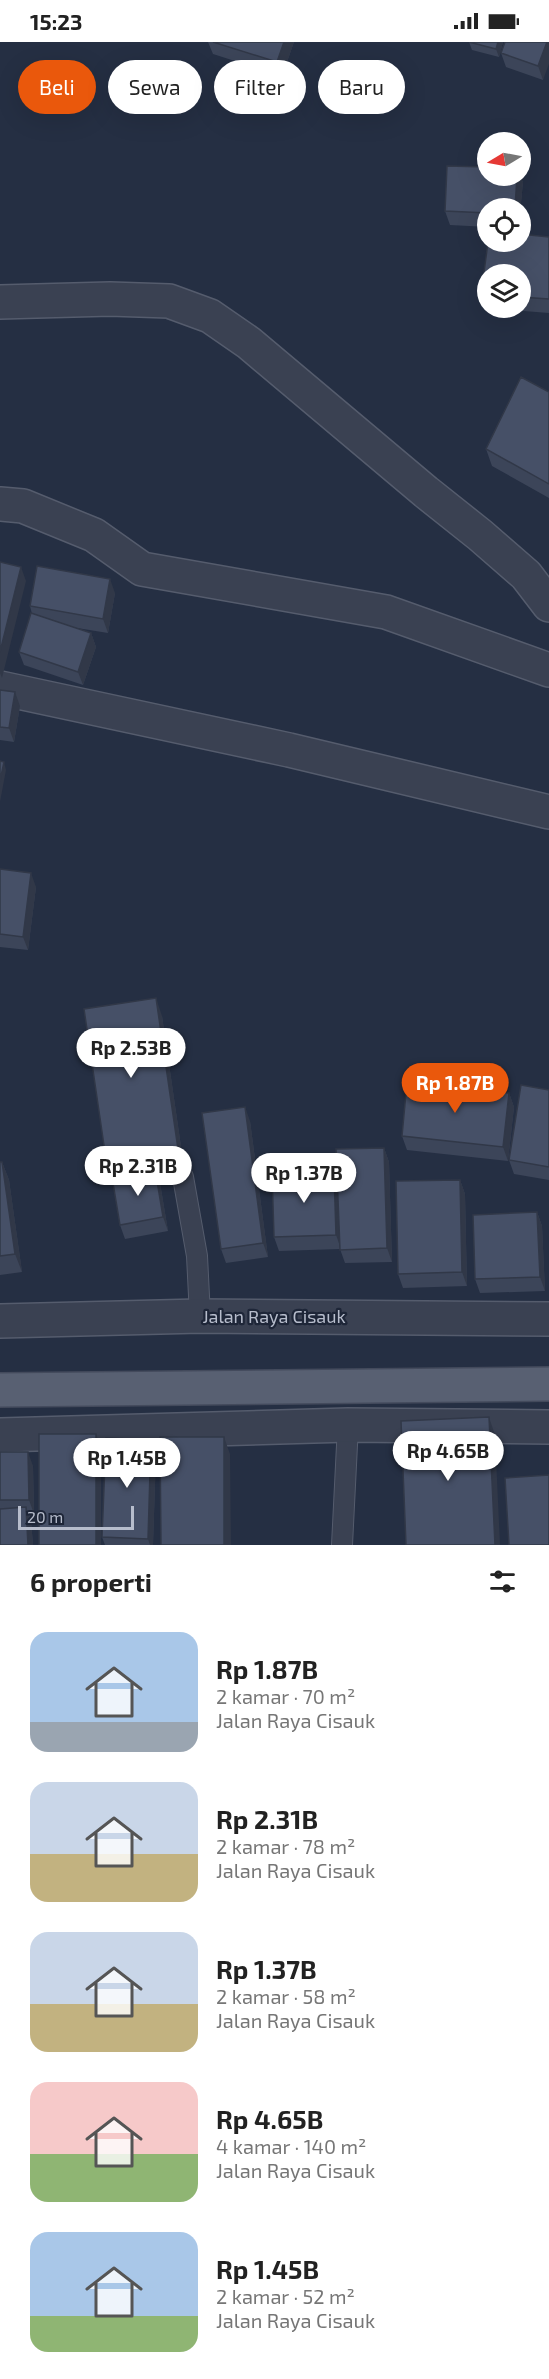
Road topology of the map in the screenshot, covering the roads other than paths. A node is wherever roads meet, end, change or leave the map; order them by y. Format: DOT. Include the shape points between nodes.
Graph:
graph roads {
  1 [pos="0,302"];
  2 [pos="0,504"];
  3 [pos="549,604"];
  4 [pos="549,670"];
  5 [pos="0,688"];
  6 [pos="549,812"];
  7 [pos="183,1177"];
  8 [pos="200,1316"];
  9 [pos="549,1319"];
  10 [pos="0,1321"];
  11 [pos="549,1368"];
  12 [pos="0,1373"];
  13 [pos="549,1384"];
  14 [pos="0,1390"];
  15 [pos="348,1425"];
  16 [pos="549,1427"];
  17 [pos="0,1435"];
  18 [pos="342,1545"];
  1 -- 3 [label="street" via="169,302 210,316 249,343 480,535 526,575"];
  2 -- 4 [label="street" via="23,506 94,535 142,569 386,612"];
  5 -- 6 [label="street" via="289,750"];
  7 -- 8 [label="lane" via="197,1256"];
  8 -- 9 [label="street, Jalan Raya Cisauk"];
  8 -- 10 [label="street, Jalan Raya Cisauk"];
  11 -- 12 [label="main road"];
  13 -- 14 [label="main road"];
  15 -- 16 [label="street"];
  15 -- 17 [label="street"];
  15 -- 18 [label="lane"];
}
